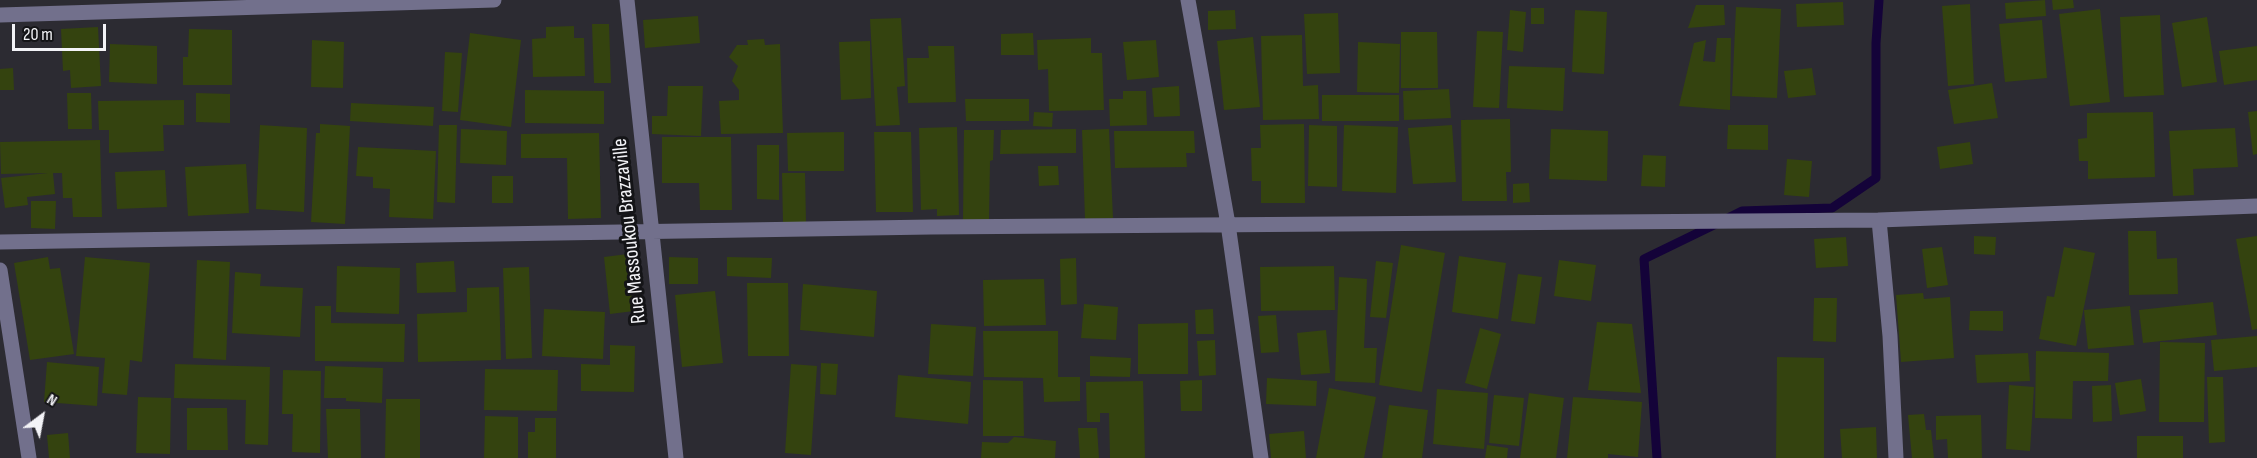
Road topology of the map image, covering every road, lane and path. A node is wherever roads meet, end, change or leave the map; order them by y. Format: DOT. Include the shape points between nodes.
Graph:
graph roads {
  1 [pos="494,0"];
  2 [pos="627,0"];
  3 [pos="1188,0"];
  4 [pos="0,15"];
  5 [pos="2257,206"];
  6 [pos="1879,220"];
  7 [pos="1228,224"];
  8 [pos="650,232"];
  9 [pos="0,242"];
  10 [pos="0,270"];
  11 [pos="29,458"];
  12 [pos="676,458"];
  13 [pos="1262,458"];
  14 [pos="1896,458"];
  1 -- 4 [label="street"];
  2 -- 8 [label="street, Rue Massoukou Brazzaville"];
  3 -- 7 [label="street"];
  5 -- 6 [label="street"];
  6 -- 7 [label="street"];
  6 -- 14 [label="street"];
  7 -- 8 [label="street"];
  7 -- 13 [label="street"];
  8 -- 9 [label="street"];
  8 -- 12 [label="street, Rue Massoukou Brazzaville"];
  10 -- 11 [label="street"];
}
